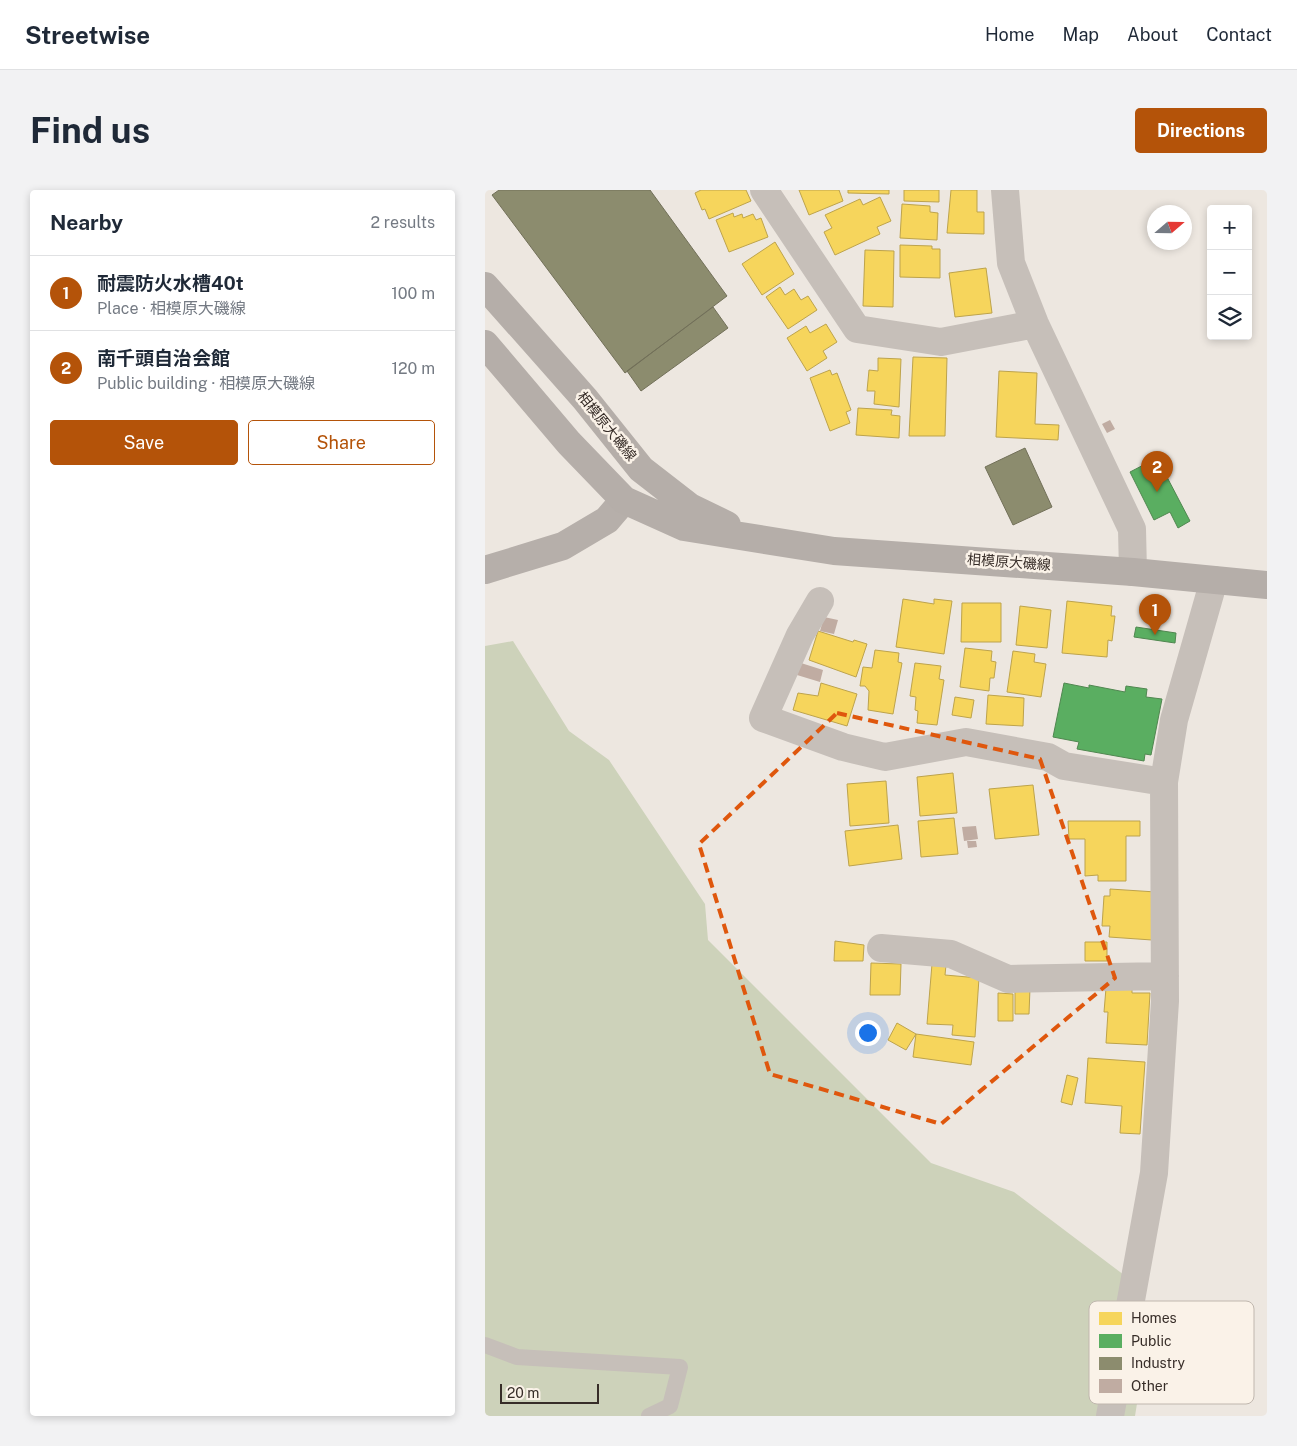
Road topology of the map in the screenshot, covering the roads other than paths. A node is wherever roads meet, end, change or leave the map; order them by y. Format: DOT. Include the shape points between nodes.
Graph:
graph roads {
  1 [pos="764,190"];
  2 [pos="1005,190"];
  3 [pos="485,286"];
  4 [pos="1035,324"];
  5 [pos="485,344"];
  6 [pos="624,500"];
  7 [pos="752,537"];
  8 [pos="485,570"];
  9 [pos="1133,572"];
  10 [pos="1214,580"];
  11 [pos="1267,584"];
  12 [pos="821,601"];
  13 [pos="1164,782"];
  14 [pos="895,945"];
  15 [pos="1165,976"];
  16 [pos="1130,1301"];
  17 [pos="485,1345"];
  18 [pos="649,1416"];
  1 -- 4 [label="street" via="857,330 941,342"];
  2 -- 4 [label="street" via="1011,262"];
  3 -- 7 [label="main road, 相模原大磯線" via="585,399 641,469 690,507"];
  4 -- 9 [label="street" via="1132,529"];
  5 -- 6 [label="main road, 相模原大磯線" via="569,443"];
  6 -- 7 [label="main road, 相模原大磯線" via="684,527"];
  6 -- 8 [label="street" via="607,520 563,546"];
  7 -- 9 [label="main road, 相模原大磯線" via="834,552"];
  9 -- 10 [label="main road, 相模原大磯線"];
  10 -- 11 [label="main road, 相模原大磯線"];
  10 -- 13 [label="street" via="1174,720"];
  12 -- 13 [label="street" via="800,635 763,718 843,748 885,757 966,742 1048,757 1064,766"];
  13 -- 15 [label="street"];
  14 -- 15 [label="street" via="951,954 1008,978"];
  15 -- 16 [label="street" via="1154,1173"];
  17 -- 18 [label="lane" via="517,1357 681,1367 670,1406"];
}
